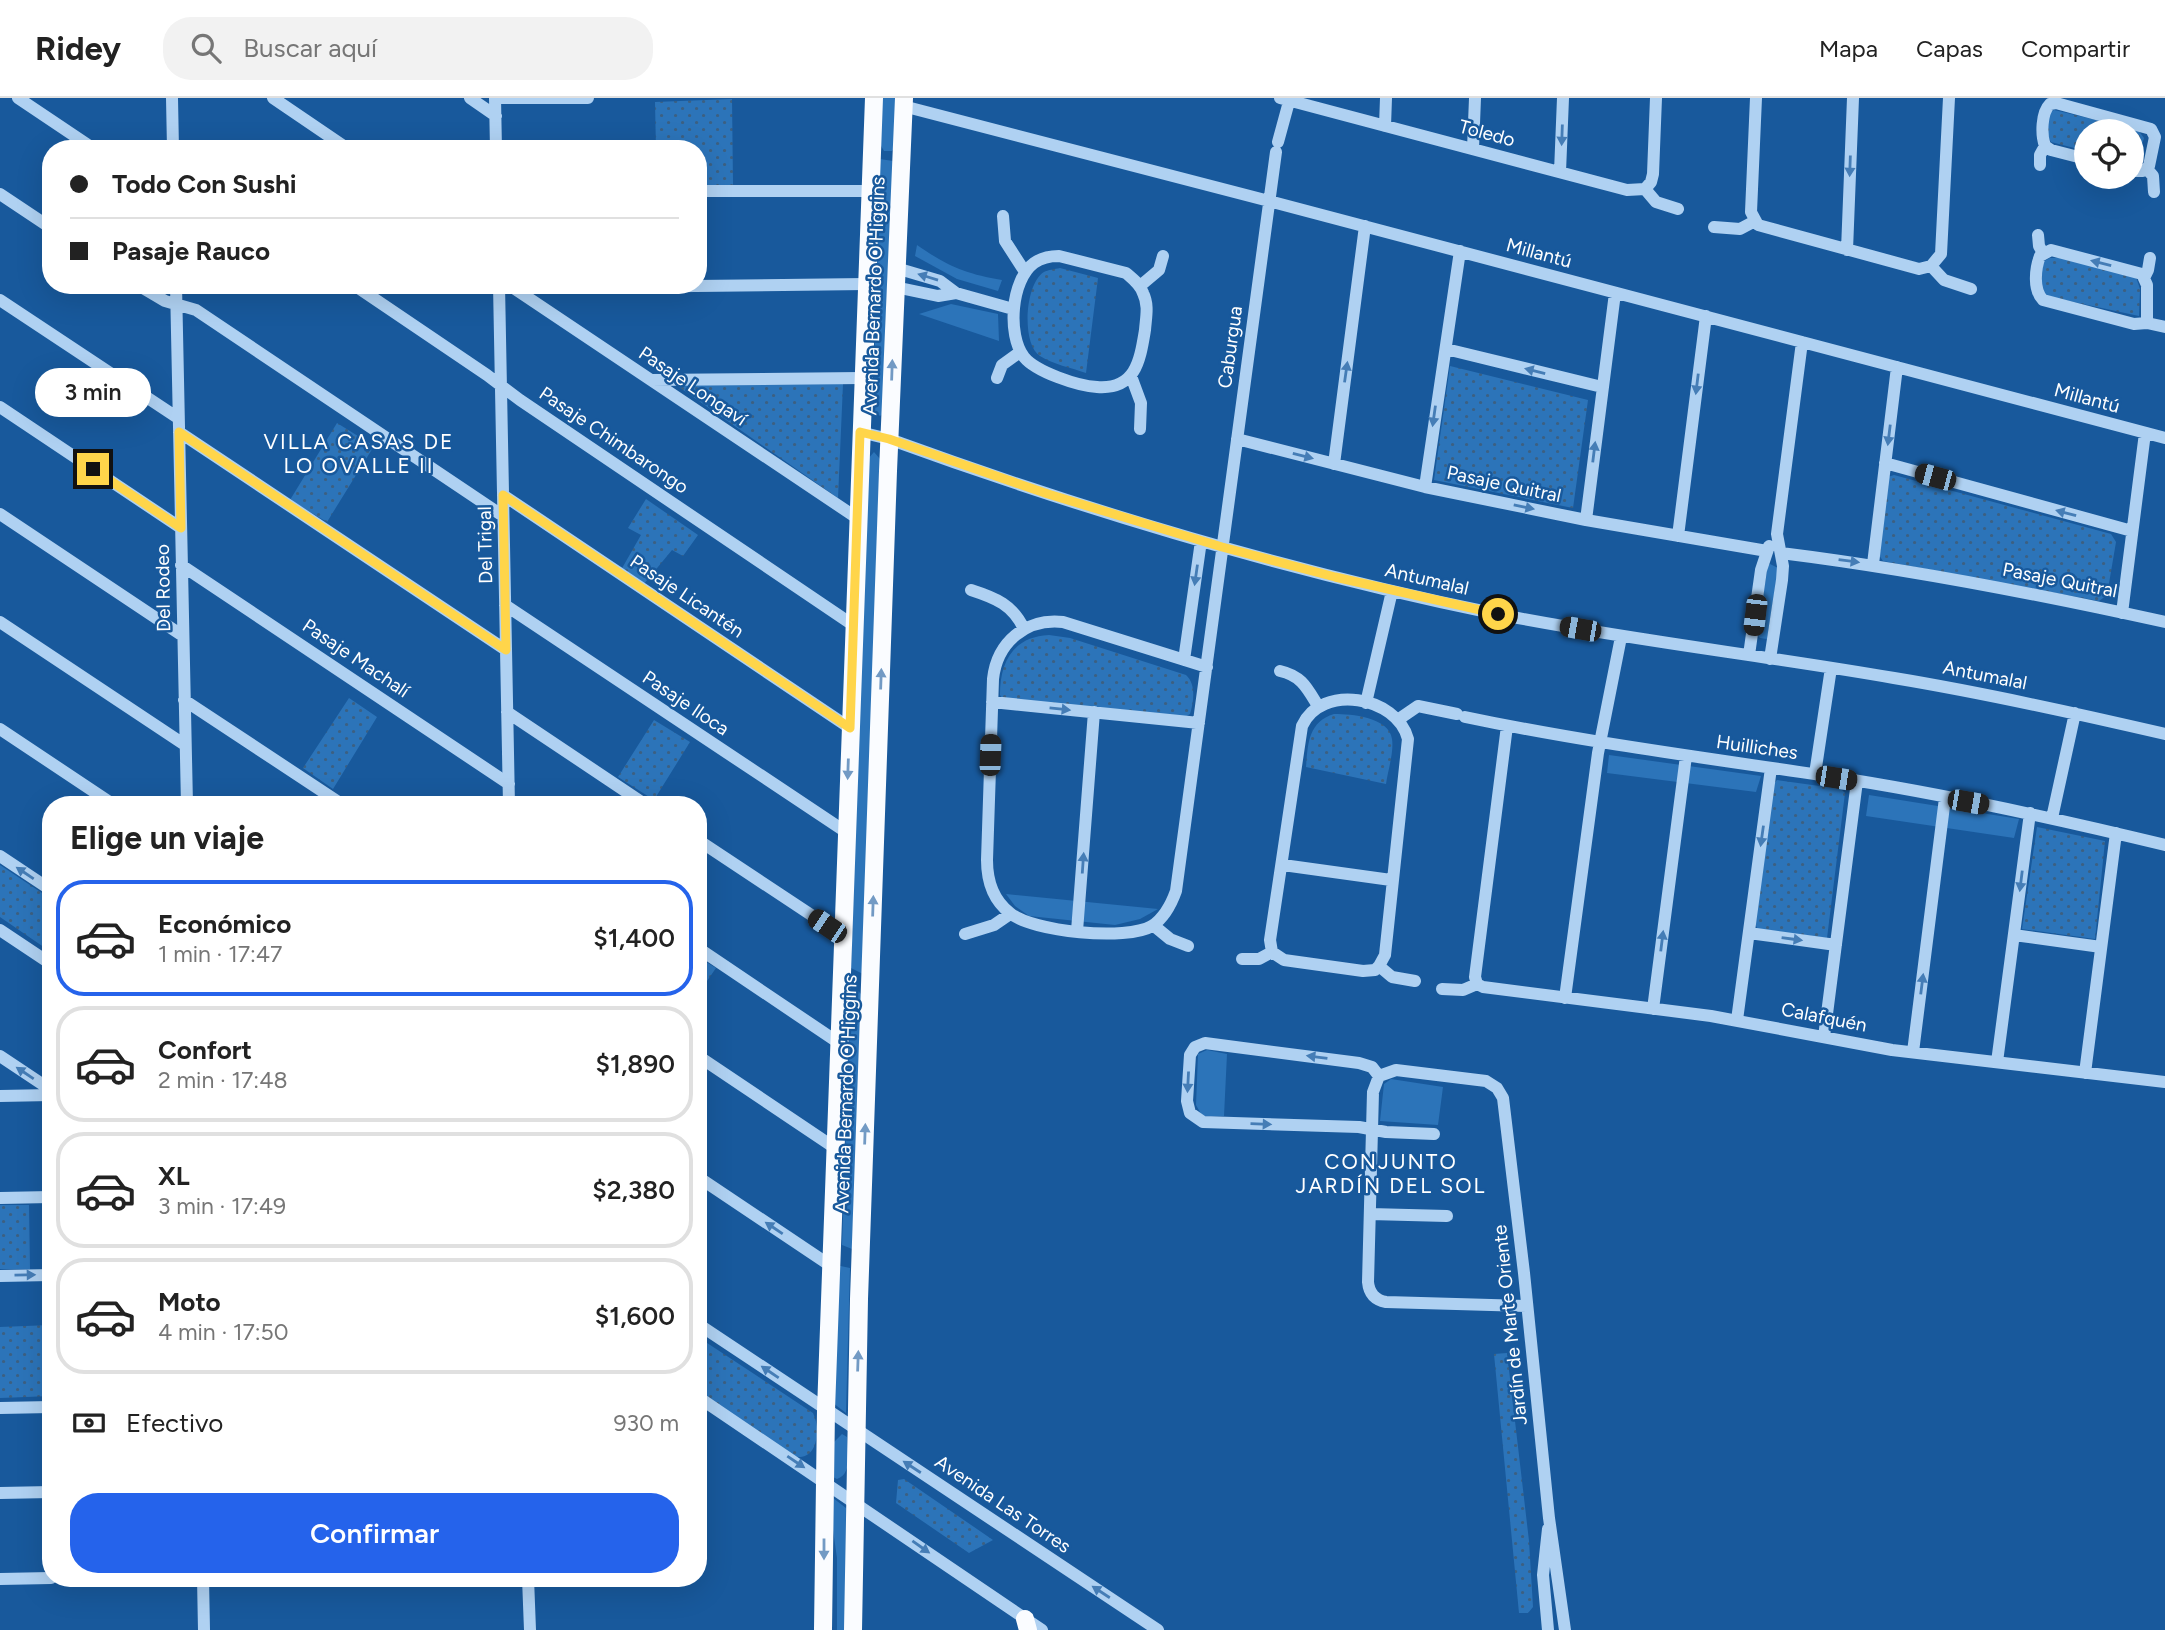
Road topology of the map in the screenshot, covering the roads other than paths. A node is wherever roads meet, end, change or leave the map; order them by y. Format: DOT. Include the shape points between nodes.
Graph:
graph roads {
  1 [pos="18,98"];
  2 [pos="172,98"];
  3 [pos="273,98"];
  4 [pos="470,98"];
  5 [pos="495,98"];
  6 [pos="588,98"];
  7 [pos="874,98"];
  8 [pos="1386,98"];
  9 [pos="1475,98"];
  10 [pos="1563,98"];
  11 [pos="1656,98"];
  12 [pos="1756,98"];
  13 [pos="1853,98"];
  14 [pos="1949,98"];
  15 [pos="1287,99"];
  16 [pos="903,102"];
  17 [pos="2045,102"];
  18 [pos="496,116"];
  19 [pos="1385,126"];
  20 [pos="2160,139"];
  21 [pos="80,140"];
  22 [pos="173,140"];
  23 [pos="335,140"];
  24 [pos="496,140"];
  25 [pos="2045,146"];
  26 [pos="1473,149"];
  27 [pos="872,151"];
  28 [pos="901,154"];
  29 [pos="2074,156"];
  30 [pos="2040,164"];
  31 [pos="2147,169"];
  32 [pos="2144,170"];
  33 [pos="1560,172"];
  34 [pos="1645,189"];
  35 [pos="707,191"];
  36 [pos="870,191"];
  37 [pos="2154,192"];
  38 [pos="0,194"];
  39 [pos="1269,201"];
  40 [pos="1678,209"];
  41 [pos="1003,216"];
  42 [pos="1755,220"];
  43 [pos="42,222"];
  44 [pos="1365,226"];
  45 [pos="1714,227"];
  46 [pos="2038,235"];
  47 [pos="1847,250"];
  48 [pos="1460,251"];
  49 [pos="2043,253"];
  50 [pos="1163,256"];
  51 [pos="2150,258"];
  52 [pos="1931,266"];
  53 [pos="896,268"];
  54 [pos="1025,272"];
  55 [pos="2145,276"];
  56 [pos="866,284"];
  57 [pos="707,285"];
  58 [pos="1140,286"];
  59 [pos="895,287"];
  60 [pos="1971,289"];
  61 [pos="956,293"];
  62 [pos="1615,293"];
  63 [pos="152,294"];
  64 [pos="176,294"];
  65 [pos="367,294"];
  66 [pos="499,294"];
  67 [pos="521,294"];
  68 [pos="0,300"];
  69 [pos="176,304"];
  70 [pos="1013,309"];
  71 [pos="1706,317"];
  72 [pos="2147,323"];
  73 [pos="2165,327"];
  74 [pos="1802,342"];
  75 [pos="1446,349"];
  76 [pos="1020,352"];
  77 [pos="1897,367"];
  78 [pos="1131,376"];
  79 [pos="862,378"];
  80 [pos="997,378"];
  81 [pos="650,380"];
  82 [pos="501,386"];
  83 [pos="1602,387"];
  84 [pos="0,407"];
  85 [pos="178,425"];
  86 [pos="1140,429"];
  87 [pos="860,432"];
  88 [pos="2145,433"];
  89 [pos="2165,438"];
  90 [pos="889,439"];
  91 [pos="1237,439"];
  92 [pos="1885,463"];
  93 [pos="1334,464"];
  94 [pos="1425,486"];
  95 [pos="503,495"];
  96 [pos="0,514"];
  97 [pos="503,516"];
  98 [pos="857,518"];
  99 [pos="1586,520"];
  100 [pos="181,528"];
  101 [pos="2132,531"];
  102 [pos="1777,534"];
  103 [pos="1678,536"];
  104 [pos="1200,541"];
  105 [pos="1222,547"];
  106 [pos="1767,551"];
  107 [pos="1781,553"];
  108 [pos="1873,564"];
  109 [pos="181,565"];
  110 [pos="971,590"];
  111 [pos="1392,591"];
  112 [pos="505,605"];
  113 [pos="2122,613"];
  114 [pos="0,622"];
  115 [pos="2165,622"];
  116 [pos="853,625"];
  117 [pos="1024,629"];
  118 [pos="183,636"];
  119 [pos="1621,637"];
  120 [pos="506,650"];
  121 [pos="1749,656"];
  122 [pos="1770,659"];
  123 [pos="1184,660"];
  124 [pos="1207,667"];
  125 [pos="1831,668"];
  126 [pos="1280,671"];
  127 [pos="184,700"];
  128 [pos="992,702"];
  129 [pos="1366,704"];
  130 [pos="1318,706"];
  131 [pos="507,712"];
  132 [pos="1094,712"];
  133 [pos="2075,713"];
  134 [pos="1399,719"];
  135 [pos="1199,723"];
  136 [pos="1507,726"];
  137 [pos="850,728"];
  138 [pos="0,729"];
  139 [pos="2165,734"];
  140 [pos="1601,743"];
  141 [pos="185,745"];
  142 [pos="1686,756"];
  143 [pos="1771,768"];
  144 [pos="1815,774"];
  145 [pos="1857,781"];
  146 [pos="509,784"];
  147 [pos="100,796"];
  148 [pos="187,796"];
  149 [pos="330,796"];
  150 [pos="509,796"];
  151 [pos="633,796"];
  152 [pos="1945,798"];
  153 [pos="2030,813"];
  154 [pos="2052,818"];
  155 [pos="846,832"];
  156 [pos="2116,833"];
  157 [pos="2165,845"];
  158 [pos="707,846"];
  159 [pos="0,856"];
  160 [pos="1283,865"];
  161 [pos="1391,880"];
  162 [pos="42,884"];
  163 [pos="1010,914"];
  164 [pos="1153,925"];
  165 [pos="0,930"];
  166 [pos="1077,930"];
  167 [pos="1749,933"];
  168 [pos="965,934"];
  169 [pos="2014,935"];
  170 [pos="843,936"];
  171 [pos="1836,945"];
  172 [pos="1188,946"];
  173 [pos="2101,947"];
  174 [pos="1272,952"];
  175 [pos="707,954"];
  176 [pos="42,958"];
  177 [pos="1242,959"];
  178 [pos="1380,966"];
  179 [pos="1415,981"];
  180 [pos="1477,984"];
  181 [pos="1442,989"];
  182 [pos="841,990"];
  183 [pos="870,990"];
  184 [pos="1565,998"];
  185 [pos="1653,1009"];
  186 [pos="1737,1020"];
  187 [pos="1824,1037"];
  188 [pos="839,1043"];
  189 [pos="1913,1052"];
  190 [pos="0,1056"];
  191 [pos="707,1062"];
  192 [pos="1997,1062"];
  193 [pos="2085,1073"];
  194 [pos="1380,1076"];
  195 [pos="2165,1082"];
  196 [pos="42,1086"];
  197 [pos="42,1094"];
  198 [pos="0,1096"];
  199 [pos="1372,1129"];
  200 [pos="1434,1134"];
  201 [pos="835,1154"];
  202 [pos="864,1161"];
  203 [pos="707,1183"];
  204 [pos="42,1197"];
  205 [pos="0,1198"];
  206 [pos="1370,1214"];
  207 [pos="1447,1216"];
  208 [pos="831,1266"];
  209 [pos="42,1275"];
  210 [pos="0,1276"];
  211 [pos="1527,1306"];
  212 [pos="707,1330"];
  213 [pos="707,1403"];
  214 [pos="42,1407"];
  215 [pos="0,1408"];
  216 [pos="826,1410"];
  217 [pos="856,1429"];
  218 [pos="824,1481"];
  219 [pos="42,1492"];
  220 [pos="0,1493"];
  221 [pos="854,1501"];
  222 [pos="1549,1518"];
  223 [pos="42,1578"];
  224 [pos="0,1579"];
  225 [pos="203,1587"];
  226 [pos="528,1587"];
  227 [pos="1026,1624"];
  228 [pos="204,1630"];
  229 [pos="530,1630"];
  230 [pos="823,1630"];
  231 [pos="853,1630"];
  232 [pos="1042,1630"];
  233 [pos="1158,1630"];
  234 [pos="1549,1630"];
  235 [pos="1565,1630"];
  1 -- 21 [label="street"];
  2 -- 22 [label="street"];
  3 -- 23 [label="street"];
  4 -- 18 [label="street"];
  5 -- 6 [label="street"];
  5 -- 18 [label="street"];
  7 -- 27 [label="main road, Avenida Bernardo O'Higgins"];
  8 -- 19 [label="street"];
  9 -- 26 [label="street"];
  10 -- 33 [label="street, one-way"];
  11 -- 34 [label="street" via="1653,174"];
  12 -- 42 [label="street" via="1751,207"];
  13 -- 47 [label="street, one-way"];
  14 -- 52 [label="street" via="1942,248"];
  15 -- 19 [label="street, Toledo"];
  15 -- 39 [label="street, Caburgua"];
  16 -- 28 [label="main road, Avenida Bernardo O'Higgins"];
  16 -- 39 [label="street, Millantú"];
  17 -- 20 [label="street" via="2149,128"];
  17 -- 25 [label="street"];
  18 -- 24 [label="street"];
  19 -- 26 [label="street, Toledo"];
  20 -- 31 [label="street"];
  25 -- 29 [label="street"];
  25 -- 30 [label="street"];
  26 -- 33 [label="street, Toledo"];
  27 -- 28 [label="main road" via="886,157"];
  27 -- 36 [label="main road, Avenida Bernardo O'Higgins"];
  28 -- 53 [label="main road, Avenida Bernardo O'Higgins"];
  31 -- 32 [label="street"];
  31 -- 37 [label="street" via="2153,176"];
  33 -- 34 [label="street, Toledo" via="1627,190"];
  34 -- 40 [label="street, Toledo" via="1656,202"];
  35 -- 36 [label="street"];
  36 -- 56 [label="main road, Avenida Bernardo O'Higgins"];
  38 -- 43 [label="street"];
  39 -- 44 [label="street, Millantú"];
  39 -- 91 [label="street, Caburgua"];
  41 -- 54 [label="street" via="1005,241"];
  42 -- 45 [label="street" via="1740,229"];
  42 -- 47 [label="street" via="1769,229"];
  44 -- 48 [label="street, Millantú"];
  93 -- 44 [label="street, one-way"];
  46 -- 49 [label="street"];
  47 -- 52 [label="street" via="1919,269"];
  48 -- 62 [label="street, Millantú"];
  48 -- 75 [label="street"];
  55 -- 49 [label="street, one-way" via="2055,251"];
  49 -- 72 [label="street" via="2038,259 2037,289 2043,300 2134,324"];
  50 -- 58 [label="street" via="1159,270"];
  51 -- 55 [label="street"];
  52 -- 60 [label="street" via="1944,280"];
  53 -- 59 [label="main road, Avenida Bernardo O'Higgins"];
  61 -- 53 [label="street, one-way" via="940,281"];
  54 -- 58 [label="street" via="1039,260 1059,256 1126,273"];
  54 -- 70 [label="street"];
  55 -- 72 [label="street"];
  56 -- 57 [label="street"];
  56 -- 79 [label="main road, Avenida Bernardo O'Higgins"];
  58 -- 78 [label="street" via="1147,312 1139,362"];
  59 -- 61 [label="street" via="938,296"];
  90 -- 59 [label="main road, Avenida Bernardo O'Higgins, one-way"];
  61 -- 70 [label="street"];
  62 -- 71 [label="street, Millantú"];
  62 -- 83 [label="street"];
  63 -- 69 [label="street"];
  64 -- 69 [label="street, Del Rodeo"];
  65 -- 82 [label="street, Pasaje Chimbarongo"];
  66 -- 82 [label="street, Del Trigal"];
  67 -- 81 [label="street, Pasaje Longaví"];
  68 -- 85 [label="street"];
  69 -- 85 [label="street, Del Rodeo"];
  69 -- 97 [label="street" via="196,310"];
  70 -- 76 [label="street"];
  71 -- 74 [label="street, Millantú"];
  71 -- 103 [label="street, one-way"];
  72 -- 73 [label="street"];
  74 -- 77 [label="street, Millantú"];
  74 -- 102 [label="street"];
  83 -- 75 [label="street, one-way"];
  75 -- 94 [label="street, one-way"];
  76 -- 78 [label="street" via="1041,370 1086,385 1115,386"];
  76 -- 80 [label="street" via="1002,365"];
  77 -- 88 [label="street, Millantú"];
  77 -- 92 [label="street, one-way"];
  78 -- 86 [label="street" via="1141,402"];
  79 -- 81 [label="street"];
  79 -- 87 [label="main road, Avenida Bernardo O'Higgins"];
  81 -- 98 [label="street, Pasaje Longaví"];
  82 -- 95 [label="street, Del Trigal"];
  82 -- 116 [label="street, Pasaje Chimbarongo"];
  99 -- 83 [label="street, one-way"];
  84 -- 100 [label="street"];
  85 -- 100 [label="street, Del Rodeo"];
  85 -- 120 [label="street"];
  87 -- 90 [label="street, Antumalal"];
  87 -- 98 [label="main road, Avenida Bernardo O'Higgins"];
  88 -- 89 [label="street, Millantú"];
  88 -- 101 [label="street"];
  90 -- 104 [label="street, Antumalal"];
  183 -- 90 [label="main road, Avenida Bernardo O'Higgins, one-way"];
  91 -- 93 [label="street, Pasaje Quitral, one-way"];
  91 -- 105 [label="street, Caburgua"];
  101 -- 92 [label="street, one-way"];
  92 -- 108 [label="street"];
  93 -- 94 [label="street, Pasaje Quitral"];
  94 -- 99 [label="street, Pasaje Quitral, one-way"];
  95 -- 97 [label="street, Del Trigal"];
  95 -- 137 [label="street, Pasaje Licantén"];
  96 -- 118 [label="street"];
  97 -- 112 [label="street, Del Trigal"];
  98 -- 116 [label="main road, Avenida Bernardo O'Higgins"];
  99 -- 103 [label="street, Pasaje Quitral"];
  100 -- 109 [label="street, Del Rodeo"];
  101 -- 113 [label="street"];
  102 -- 106 [label="street"];
  102 -- 107 [label="street"];
  103 -- 106 [label="street, Pasaje Quitral"];
  104 -- 105 [label="street, Antumalal"];
  104 -- 123 [label="street, one-way"];
  105 -- 111 [label="street, Antumalal"];
  105 -- 124 [label="street, Caburgua"];
  106 -- 121 [label="street"];
  107 -- 108 [label="street, Pasaje Quitral, one-way"];
  107 -- 122 [label="street" via="1782,580"];
  108 -- 113 [label="street, Pasaje Quitral"];
  109 -- 118 [label="street, Del Rodeo"];
  109 -- 146 [label="street, Pasaje Machalí"];
  110 -- 117 [label="street" via="1007,605"];
  111 -- 119 [label="street, Antumalal"];
  111 -- 129 [label="street"];
  112 -- 120 [label="street, Del Trigal"];
  112 -- 155 [label="street, Pasaje Iloca"];
  113 -- 115 [label="street, Pasaje Quitral"];
  114 -- 141 [label="street"];
  116 -- 137 [label="main road, Avenida Bernardo O'Higgins"];
  117 -- 123 [label="street" via="1063,622"];
  117 -- 128 [label="street" via="1007,643 996,661"];
  118 -- 127 [label="street, Del Rodeo"];
  119 -- 121 [label="street, Antumalal"];
  119 -- 140 [label="street"];
  120 -- 131 [label="street, Del Trigal"];
  121 -- 122 [label="street, Antumalal"];
  122 -- 125 [label="street, Antumalal"];
  123 -- 124 [label="street"];
  124 -- 135 [label="street, Caburgua"];
  125 -- 133 [label="street, Antumalal"];
  125 -- 144 [label="street"];
  126 -- 130 [label="street" via="1302,681"];
  127 -- 141 [label="street, Del Rodeo"];
  127 -- 149 [label="street"];
  128 -- 132 [label="street, one-way"];
  128 -- 163 [label="street" via="987,869 996,897"];
  129 -- 130 [label="street" via="1342,699"];
  129 -- 134 [label="street" via="1388,710"];
  130 -- 160 [label="street" via="1300,734"];
  131 -- 146 [label="street, Del Trigal"];
  131 -- 151 [label="street"];
  132 -- 135 [label="street"];
  166 -- 132 [label="street, one-way"];
  133 -- 139 [label="street, Antumalal"];
  133 -- 154 [label="street"];
  134 -- 136 [label="street, Huilliches" via="1418,706"];
  134 -- 161 [label="street" via="1408,746"];
  135 -- 164 [label="street, Caburgua" via="1176,891 1167,911"];
  136 -- 140 [label="street, Huilliches"];
  136 -- 180 [label="street"];
  137 -- 155 [label="main road, Avenida Bernardo O'Higgins, one-way"];
  138 -- 147 [label="street"];
  140 -- 142 [label="street, Huilliches"];
  140 -- 184 [label="street"];
  141 -- 148 [label="street, Del Rodeo"];
  142 -- 143 [label="street, Huilliches"];
  185 -- 142 [label="street, one-way"];
  143 -- 144 [label="street, Huilliches"];
  143 -- 167 [label="street, one-way"];
  144 -- 145 [label="street, Huilliches"];
  145 -- 152 [label="street, Huilliches"];
  145 -- 171 [label="street"];
  146 -- 150 [label="street, Del Trigal"];
  152 -- 153 [label="street, Huilliches"];
  189 -- 152 [label="street, one-way"];
  153 -- 154 [label="street, Huilliches"];
  153 -- 169 [label="street, one-way"];
  154 -- 156 [label="street, Huilliches"];
  155 -- 170 [label="main road, Avenida Bernardo O'Higgins"];
  156 -- 157 [label="street, Huilliches"];
  156 -- 173 [label="street"];
  158 -- 170 [label="street"];
  162 -- 159 [label="street, one-way"];
  160 -- 161 [label="street"];
  160 -- 174 [label="street"];
  161 -- 178 [label="street" via="1385,956"];
  163 -- 166 [label="street" via="1032,925"];
  163 -- 168 [label="street" via="994,925"];
  164 -- 166 [label="street" via="1122,935"];
  164 -- 172 [label="street"];
  165 -- 176 [label="street"];
  167 -- 171 [label="street, one-way"];
  167 -- 186 [label="street"];
  169 -- 173 [label="street"];
  169 -- 192 [label="street"];
  170 -- 182 [label="main road, Avenida Bernardo O'Higgins"];
  171 -- 187 [label="street"];
  173 -- 193 [label="street"];
  174 -- 177 [label="street" via="1258,959"];
  174 -- 178 [label="street" via="1284,961 1363,971"];
  175 -- 188 [label="street"];
  178 -- 179 [label="street" via="1392,977"];
  180 -- 181 [label="street, Calafquén" via="1463,990"];
  180 -- 184 [label="street, Calafquén"];
  182 -- 183 [label="main road" via="855,986"];
  182 -- 188 [label="main road, Avenida Bernardo O'Higgins"];
  202 -- 183 [label="main road, Avenida Bernardo O'Higgins, one-way"];
  184 -- 185 [label="street, Calafquén"];
  185 -- 186 [label="street, Calafquén"];
  186 -- 187 [label="street, Calafquén"];
  187 -- 189 [label="street, Calafquén"];
  188 -- 201 [label="main road, Avenida Bernardo O'Higgins"];
  189 -- 192 [label="street, Calafquén"];
  196 -- 190 [label="street, one-way"];
  191 -- 201 [label="street"];
  192 -- 193 [label="street, Calafquén"];
  193 -- 195 [label="street, Calafquén"];
  194 -- 199 [label="street" via="1374,1086"];
  194 -- 199 [label="street, one-way" via="1359,1062 1210,1044 1195,1047 1190,1055 1187,1101 1194,1118 1208,1123"];
  194 -- 211 [label="street, Jardín de Marte Oriente" via="1396,1070 1486,1081 1497,1088 1504,1104"];
  197 -- 198 [label="street"];
  199 -- 200 [label="street"];
  199 -- 206 [label="street"];
  201 -- 202 [label="main road" via="848,1165"];
  201 -- 208 [label="main road, Avenida Bernardo O'Higgins"];
  217 -- 202 [label="main road, Avenida Bernardo O'Higgins, one-way"];
  208 -- 203 [label="street, one-way"];
  204 -- 205 [label="street"];
  206 -- 207 [label="street"];
  206 -- 211 [label="street" via="1367,1282 1373,1296 1387,1302"];
  208 -- 216 [label="main road, Avenida Bernardo O'Higgins"];
  210 -- 209 [label="street, one-way"];
  211 -- 222 [label="street, Jardín de Marte Oriente"];
  216 -- 212 [label="street, Avenida Las Torres, one-way"];
  213 -- 218 [label="street, one-way"];
  214 -- 215 [label="street"];
  216 -- 217 [label="street, Avenida Las Torres"];
  216 -- 218 [label="main road, Avenida Bernardo O'Higgins"];
  217 -- 221 [label="main road, Avenida Bernardo O'Higgins"];
  233 -- 217 [label="street, Avenida Las Torres, one-way"];
  218 -- 221 [label="street"];
  218 -- 230 [label="main road, Avenida Bernardo O'Higgins, one-way"];
  219 -- 220 [label="street"];
  221 -- 227 [label="street, one-way"];
  221 -- 231 [label="main road, Avenida Bernardo O'Higgins"];
  222 -- 234 [label="street, Jardín de Marte Oriente" via="1543,1574"];
  222 -- 235 [label="street, Jardín de Marte Oriente"];
  223 -- 224 [label="street"];
  225 -- 228 [label="street"];
  226 -- 229 [label="street"];
  227 -- 232 [label="street"];
}
